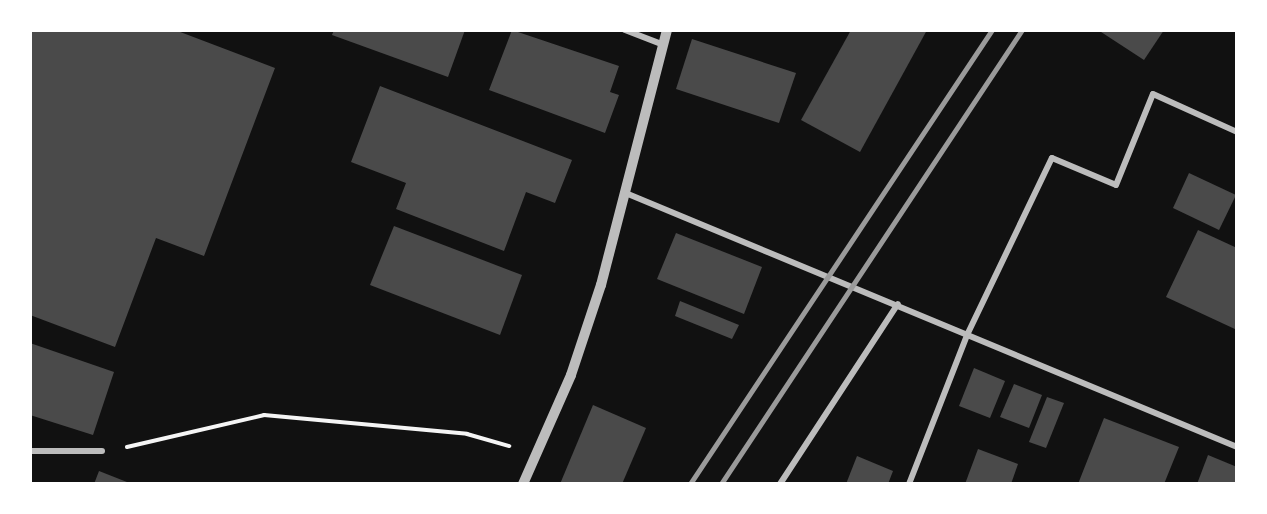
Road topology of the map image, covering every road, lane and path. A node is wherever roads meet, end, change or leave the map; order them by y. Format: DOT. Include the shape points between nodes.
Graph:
graph roads {
  1 [pos="626,30"];
  2 [pos="667,30"];
  3 [pos="662,44"];
  4 [pos="1237,132"];
  5 [pos="628,194"];
  6 [pos="898,304"];
  7 [pos="968,333"];
  8 [pos="1237,447"];
  9 [pos="30,451"];
  10 [pos="102,451"];
  11 [pos="539,454"];
  12 [pos="523,484"];
  13 [pos="780,484"];
  14 [pos="909,484"];
  1 -- 3 [label="street"];
  2 -- 3 [label="street"];
  3 -- 5 [label="street"];
  4 -- 7 [label="street" via="1153,94 1116,185 1052,158"];
  5 -- 6 [label="street"];
  5 -- 11 [label="street" via="571,375"];
  6 -- 7 [label="street"];
  6 -- 13 [label="street"];
  7 -- 8 [label="street"];
  7 -- 14 [label="street"];
  9 -- 10 [label="street"];
  10 -- 11 [label="path" via="174,440 264,415 467,434"];
  11 -- 12 [label="street"];
}
